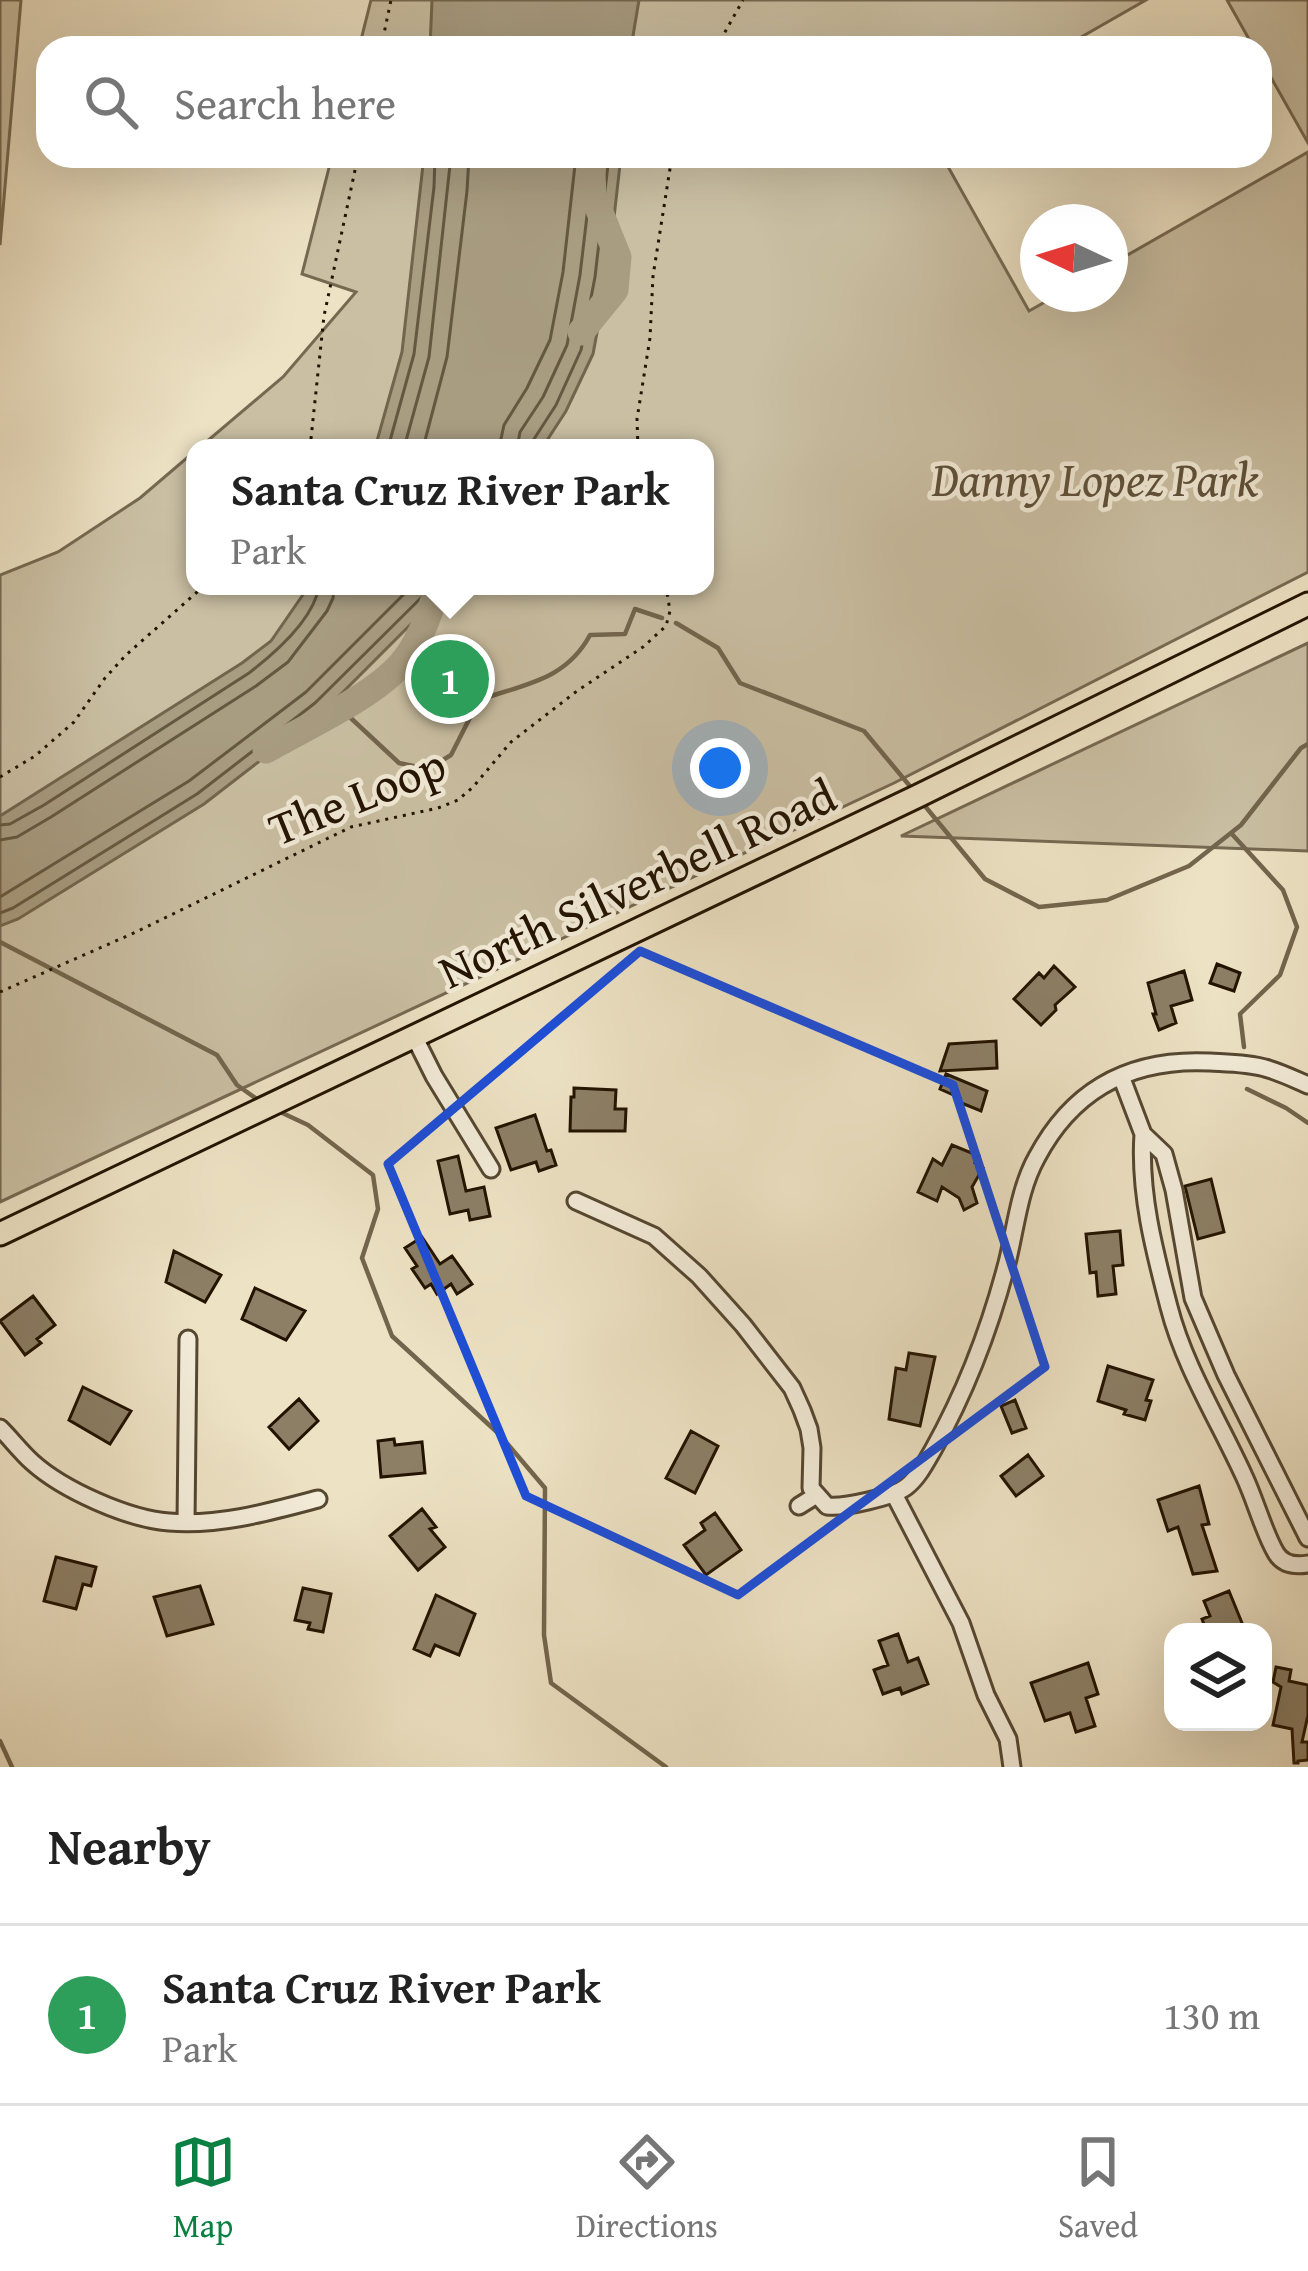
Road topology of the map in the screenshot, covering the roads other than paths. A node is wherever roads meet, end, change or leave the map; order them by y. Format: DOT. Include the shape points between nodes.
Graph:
graph roads {
  1 [pos="1308,604"];
  2 [pos="414,1036"];
  3 [pos="1121,1076"];
  4 [pos="1308,1085"];
  5 [pos="1143,1134"];
  6 [pos="491,1169"];
  7 [pos="576,1202"];
  8 [pos="0,1234"];
  9 [pos="188,1339"];
  10 [pos="0,1428"];
  11 [pos="894,1494"];
  12 [pos="815,1496"];
  13 [pos="318,1499"];
  14 [pos="799,1506"];
  15 [pos="186,1522"];
  16 [pos="1308,1538"];
  17 [pos="1308,1564"];
  18 [pos="1012,1767"];
  1 -- 2 [label="main road, North Silverbell Road"];
  2 -- 6 [label="street"];
  2 -- 8 [label="main road, North Silverbell Road"];
  3 -- 4 [label="street" via="1186,1061 1264,1068"];
  3 -- 5 [label="street"];
  3 -- 11 [label="street" via="1082,1098 1035,1159 972,1372 925,1463"];
  5 -- 16 [label="street" via="1164,1154 1193,1298"];
  5 -- 17 [label="street" via="1141,1168 1170,1312 1277,1555"];
  7 -- 12 [label="street" via="654,1235 743,1325 802,1410"];
  9 -- 15 [label="street"];
  10 -- 15 [label="street" via="34,1464 80,1493"];
  11 -- 12 [label="street" via="839,1507"];
  11 -- 18 [label="street" via="962,1623"];
  12 -- 14 [label="street"];
  13 -- 15 [label="street" via="252,1517"];
}
